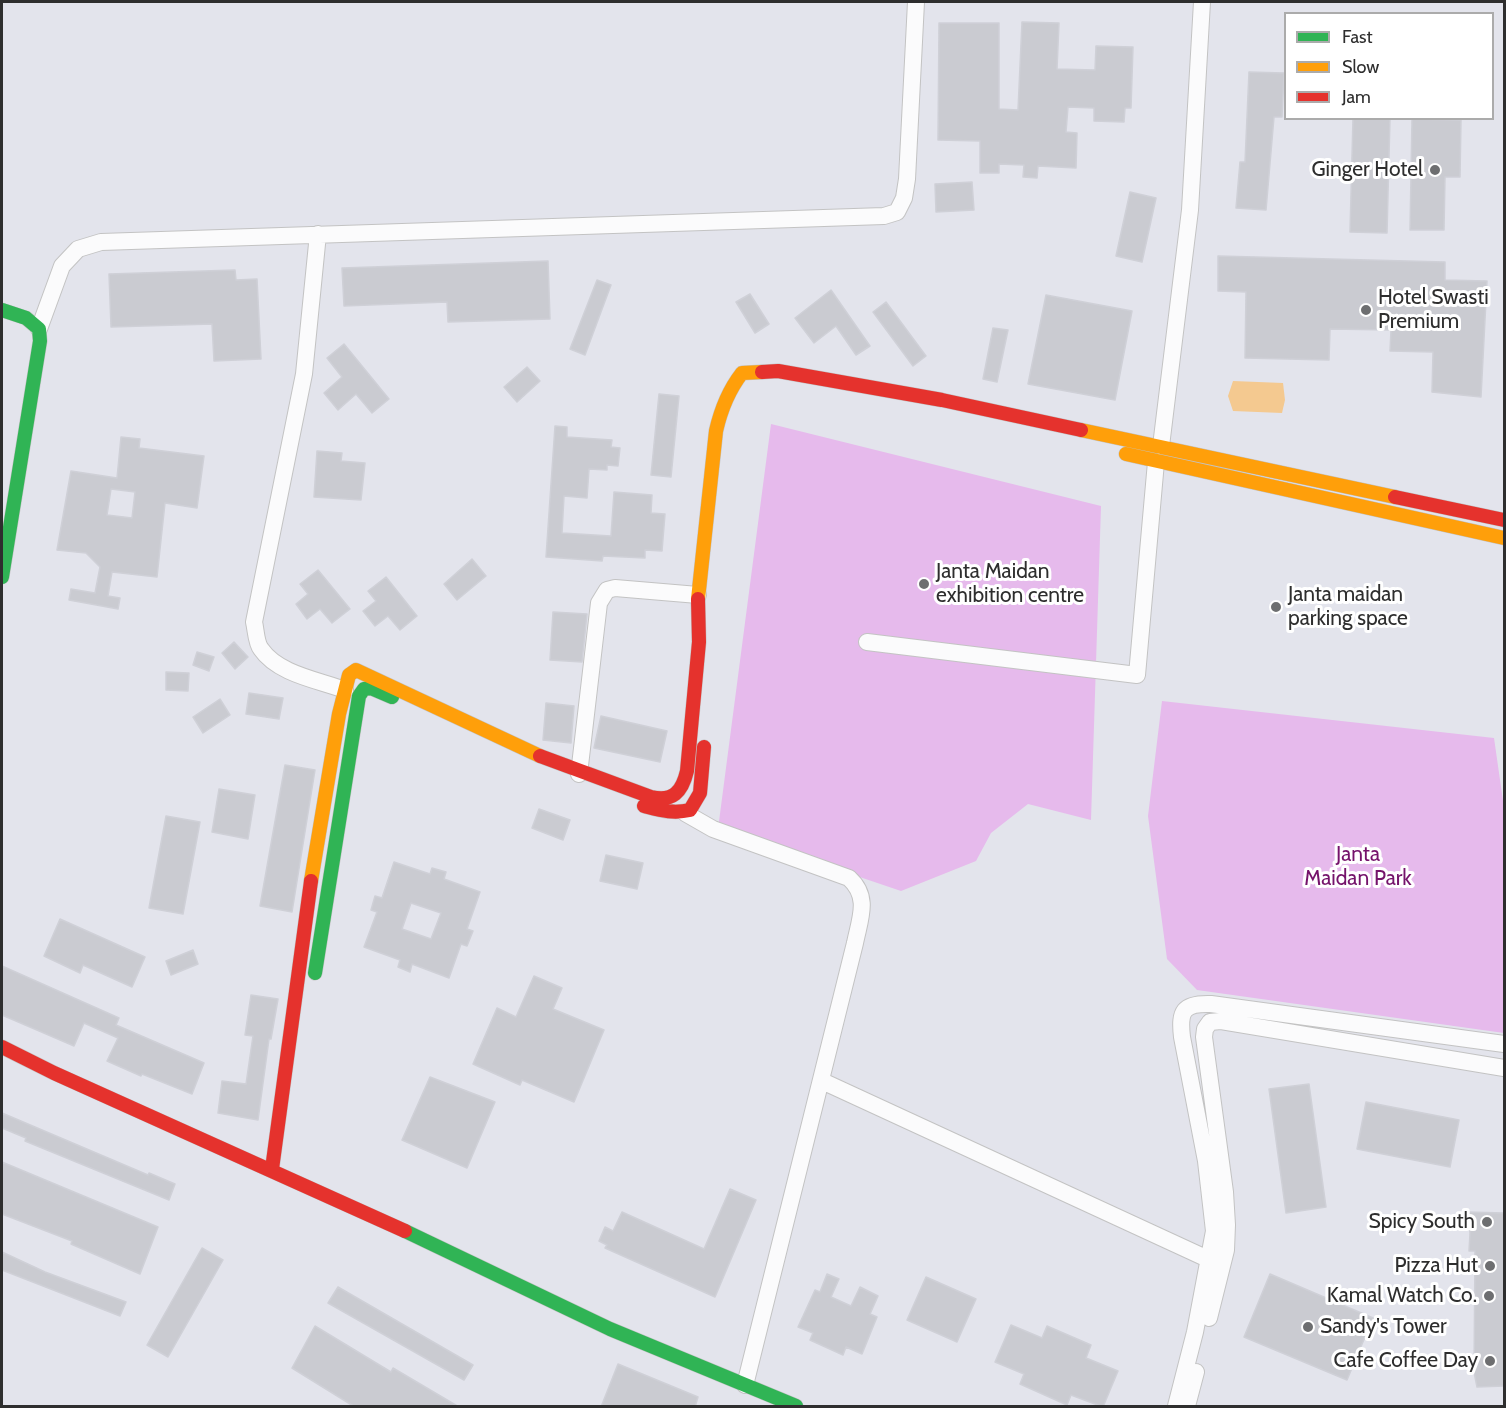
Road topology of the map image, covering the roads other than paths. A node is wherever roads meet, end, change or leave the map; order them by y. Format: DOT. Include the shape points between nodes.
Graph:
graph roads {
  1 [pos="916,2"];
  2 [pos="1202,2"];
  3 [pos="318,234"];
  4 [pos="2,310"];
  5 [pos="39,328"];
  6 [pos="756,385"];
  7 [pos="810,391"];
  8 [pos="742,399"];
  9 [pos="1030,434"];
  10 [pos="1158,454"];
  11 [pos="1504,520"];
  12 [pos="719,536"];
  13 [pos="1504,538"];
  14 [pos="2,577"];
  15 [pos="698,595"];
  16 [pos="713,613"];
  17 [pos="867,642"];
  18 [pos="345,690"];
  19 [pos="471,739"];
  20 [pos="489,748"];
  21 [pos="579,774"];
  22 [pos="685,813"];
  23 [pos="313,984"];
  24 [pos="1504,1044"];
  25 [pos="2,1047"];
  26 [pos="1504,1068"];
  27 [pos="822,1081"];
  28 [pos="272,1169"];
  29 [pos="1210,1260"];
  30 [pos="746,1385"];
  31 [pos="796,1407"];
  32 [pos="1176,1407"];
  33 [pos="1187,1407"];
  1 -- 3 [label="street" via="907,179 897,212 884,216"];
  2 -- 10 [label="street" via="1190,210"];
  3 -- 5 [label="street" via="102,242 78,249 63,266"];
  3 -- 18 [label="street" via="304,374 254,622 259,648 272,661"];
  4 -- 5 [label="street" via="26,318"];
  5 -- 14 [label="street"];
  6 -- 7 [label="street"];
  8 -- 12 [label="street" via="731,432"];
  9 -- 10 [label="street"];
  10 -- 11 [label="street"];
  10 -- 13 [label="street"];
  10 -- 15 [label="street" via="942,400 778,371 742,373 722,406 716,431"];
  10 -- 17 [label="street" via="1137,675"];
  15 -- 21 [label="street" via="615,588 603,594"];
  15 -- 21 [label="street" via="699,642 684,785 668,799"];
  16 -- 22 [label="street" via="702,783 693,808"];
  18 -- 21 [label="street" via="352,671 362,672"];
  18 -- 28 [label="street" via="312,873"];
  19 -- 23 [label="street" via="380,691 364,689 359,696"];
  20 -- 22 [label="street" via="671,815"];
  22 -- 27 [label="street" via="713,829 849,878 859,887 862,909"];
  24 -- 29 [label="street" via="1211,1004 1188,1007 1180,1018 1206,1161 1214,1231"];
  25 -- 28 [label="street"];
  26 -- 33 [label="street" via="1210,1022 1204,1037 1226,1192 1226,1250"];
  27 -- 29 [label="street"];
  27 -- 30 [label="street"];
  28 -- 30 [label="street" via="287,1168 610,1329"];
  29 -- 32 [label="street"];
  30 -- 31 [label="street"];
}
